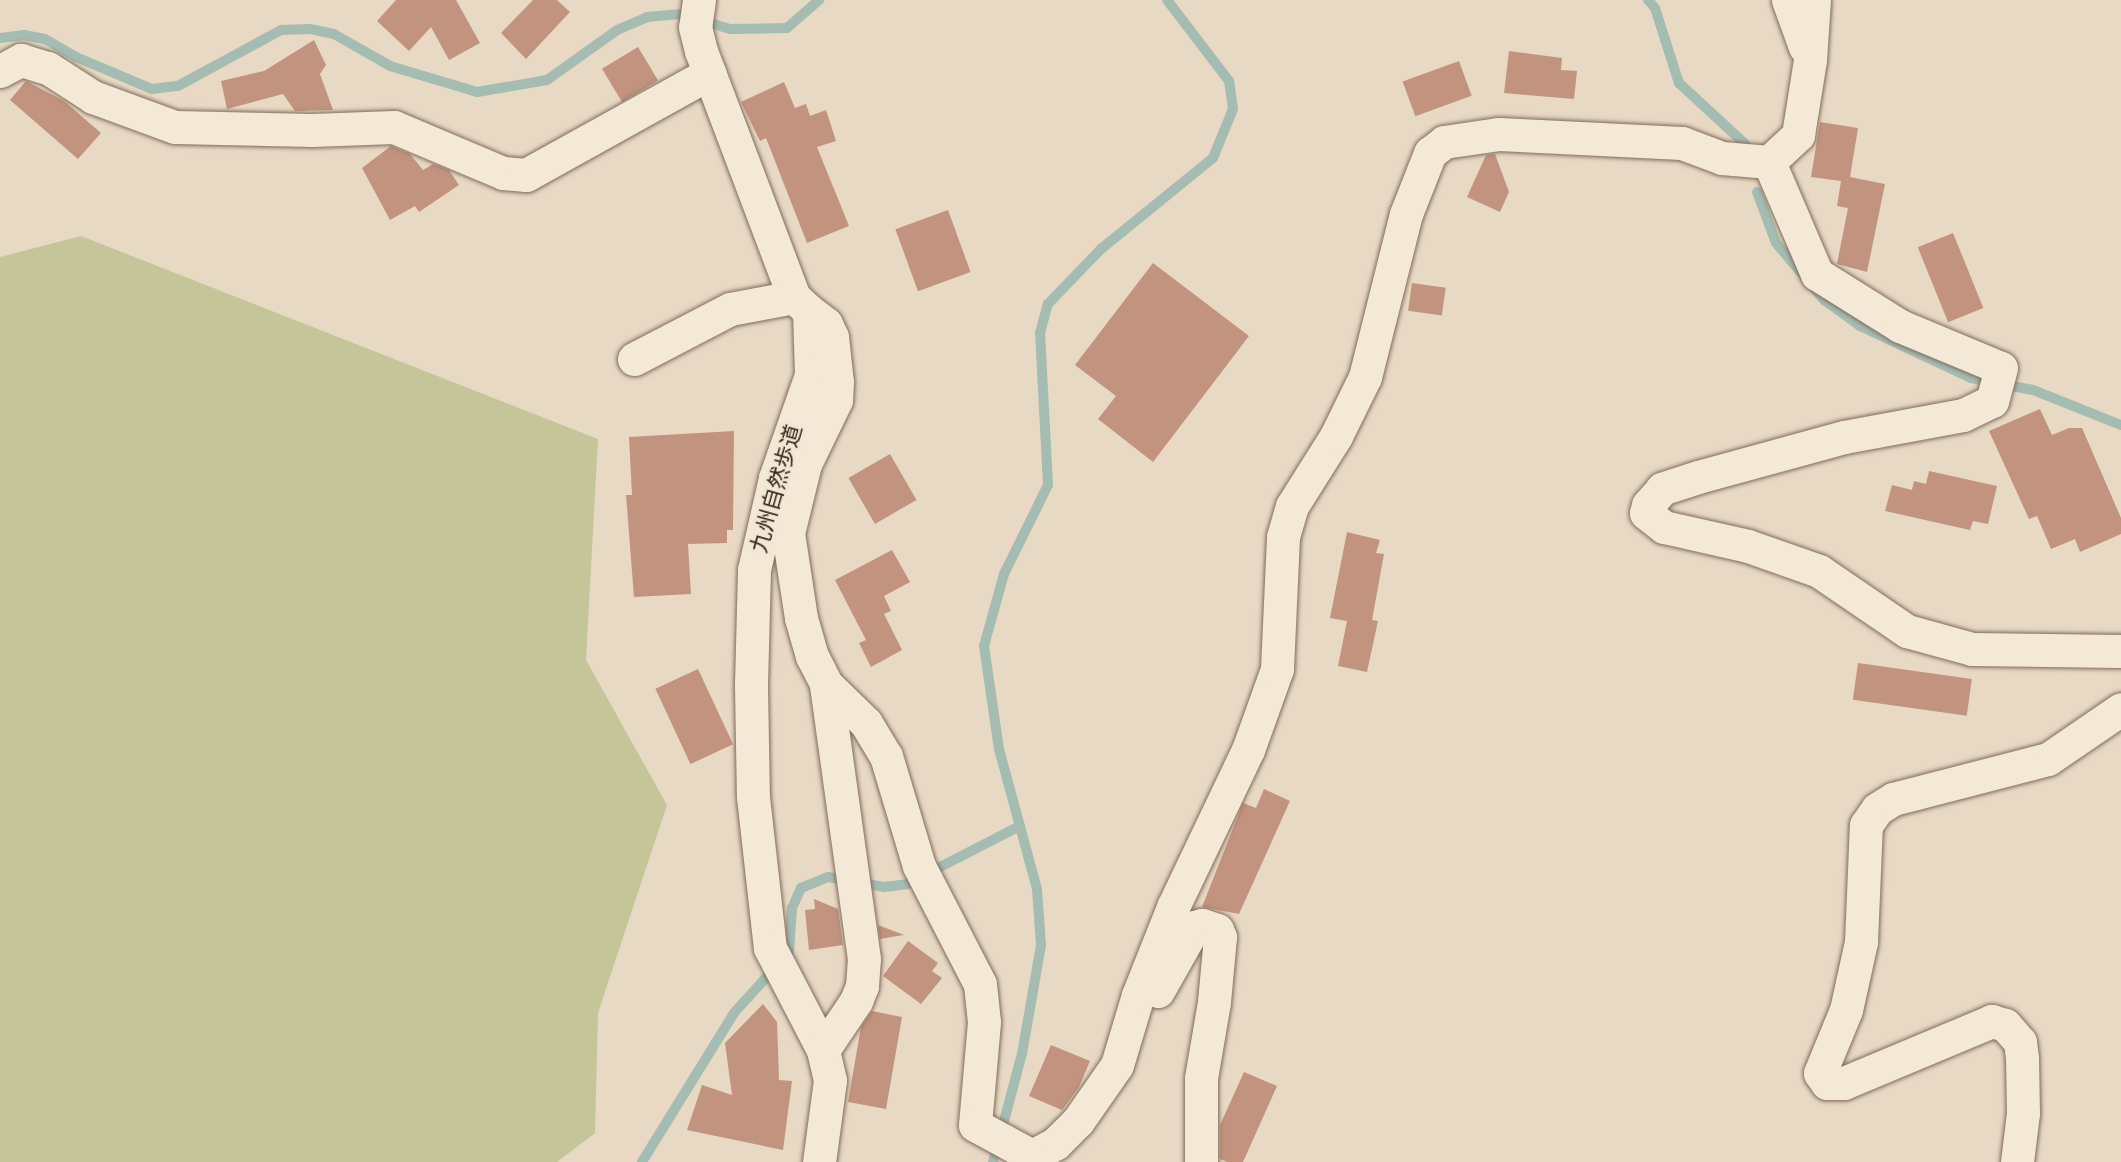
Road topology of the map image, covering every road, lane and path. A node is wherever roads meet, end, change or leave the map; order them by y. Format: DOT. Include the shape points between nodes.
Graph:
graph roads {
  1 [pos="699,0"];
  2 [pos="1788,0"];
  3 [pos="1814,0"];
  4 [pos="1810,60"];
  5 [pos="706,62"];
  6 [pos="0,71"];
  7 [pos="1769,162"];
  8 [pos="802,304"];
  9 [pos="634,359"];
  10 [pos="2121,651"];
  11 [pos="826,684"];
  12 [pos="2121,709"];
  13 [pos="823,1050"];
  14 [pos="1117,1065"];
  15 [pos="819,1162"];
  16 [pos="1200,1162"];
  17 [pos="2017,1162"];
  1 -- 5 [label="street, 九州自然歩道" via="695,27"];
  2 -- 4 [label="street"];
  3 -- 4 [label="street"];
  4 -- 7 [label="street" via="1798,135"];
  5 -- 6 [label="street" via="526,175 503,173 394,127 175,127 93,97 48,68 21,60"];
  5 -- 8 [label="street, 九州自然歩道"];
  7 -- 10 [label="street" via="1817,274 1996,386 1963,415 1844,437 1662,489 1646,513 1664,527 1748,546 1819,571 1916,634 1972,649"];
  7 -- 14 [label="street" via="1722,158 1682,143 1499,134 1454,139 1430,153 1406,213 1365,377 1336,436 1292,506 1283,537 1277,669 1248,750 1173,907 1138,995"];
  8 -- 9 [label="street" via="730,309"];
  8 -- 11 [label="street" via="826,324 836,358 836,400 805,464 788,533 801,618 812,656"];
  8 -- 13 [label="street, 九州自然歩道" via="811,375 775,478 754,570 753,797 771,951"];
  11 -- 13 [label="street" via="864,960 862,986"];
  11 -- 14 [label="street" via="866,723 886,756 925,880 980,984 984,1022 975,1125 1032,1156 1056,1143 1078,1121"];
  12 -- 17 [label="street" via="2048,759 1893,799 1877,809 1866,825 1861,942 1846,1010 1820,1072 1827,1083 1844,1083 1992,1021 2005,1026 2020,1042 2022,1058 2023,1113"];
  13 -- 15 [label="street" via="830,1080"];
  14 -- 16 [label="street" via="1194,927 1202,925 1217,930 1220,937 1214,1002 1201,1078"];
}
